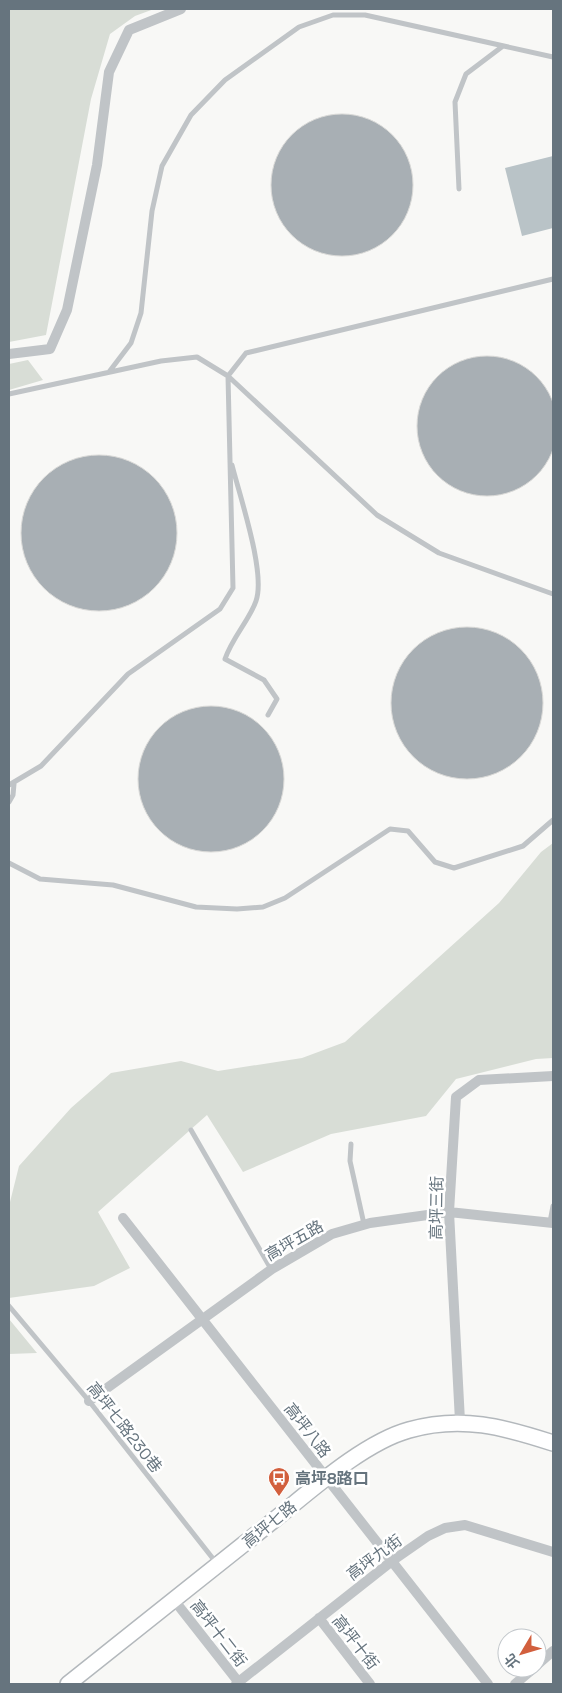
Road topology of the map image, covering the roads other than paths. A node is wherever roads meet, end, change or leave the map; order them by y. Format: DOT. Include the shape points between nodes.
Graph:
graph roads {
  1 [pos="180,9"];
  2 [pos="503,46"];
  3 [pos="553,57"];
  4 [pos="459,189"];
  5 [pos="553,279"];
  6 [pos="9,354"];
  7 [pos="109,373"];
  8 [pos="228,376"];
  9 [pos="9,394"];
  10 [pos="230,455"];
  11 [pos="553,594"];
  12 [pos="268,715"];
  13 [pos="11,784"];
  14 [pos="9,802"];
  15 [pos="553,820"];
  16 [pos="9,863"];
  17 [pos="553,1076"];
  18 [pos="191,1130"];
  19 [pos="351,1144"];
  20 [pos="553,1206"];
  21 [pos="449,1212"];
  22 [pos="122,1218"];
  23 [pos="552,1222"];
  24 [pos="364,1225"];
  25 [pos="272,1269"];
  26 [pos="9,1306"];
  27 [pos="201,1319"];
  28 [pos="90,1401"];
  29 [pos="460,1421"];
  30 [pos="553,1443"];
  31 [pos="326,1478"];
  32 [pos="553,1552"];
  33 [pos="392,1561"];
  34 [pos="218,1565"];
  35 [pos="174,1600"];
  36 [pos="319,1618"];
  37 [pos="68,1684"];
  38 [pos="238,1684"];
  39 [pos="370,1684"];
  40 [pos="488,1684"];
  1 -- 6 [label="street" via="129,30 109,72 97,166 67,310 50,349"];
  2 -- 3 [label="lane"];
  2 -- 4 [label="lane" via="466,74 455,102"];
  2 -- 7 [label="lane" via="365,15 333,15 299,26 225,80 191,115 162,166 152,211 141,313 131,343"];
  5 -- 8 [label="lane" via="246,353"];
  7 -- 8 [label="lane" via="161,361 197,358"];
  7 -- 9 [label="lane"];
  8 -- 10 [label="lane"];
  8 -- 11 [label="lane" via="377,515 439,553"];
  10 -- 12 [label="lane" via="257,569 256,601 225,659 264,680 277,699"];
  10 -- 13 [label="lane" via="233,588 220,608 128,674 41,766"];
  13 -- 14 [label="lane" via="14,795"];
  15 -- 16 [label="lane" via="523,846 454,868 435,862 408,830 390,829 285,898 263,907 196,907 113,885 40,879"];
  17 -- 21 [label="street, 高坪三街" via="479,1080 456,1097"];
  18 -- 25 [label="lane"];
  19 -- 24 [label="lane" via="350,1161"];
  20 -- 23 [label="lane"];
  21 -- 23 [label="street, 高坪五路"];
  21 -- 24 [label="street, 高坪五路"];
  21 -- 29 [label="street, 高坪三街"];
  22 -- 27 [label="street, 高坪八路"];
  24 -- 25 [label="street, 高坪五路" via="332,1234"];
  25 -- 27 [label="street, 高坪五路"];
  26 -- 28 [label="lane, 高坪七路230巷"];
  27 -- 28 [label="street, 高坪五路"];
  27 -- 31 [label="street, 高坪八路"];
  28 -- 34 [label="lane, 高坪七路230巷"];
  29 -- 30 [label="street, 高坪七路" via="515,1431"];
  29 -- 31 [label="street, 高坪七路" via="401,1433 364,1452"];
  31 -- 33 [label="street, 高坪八路"];
  31 -- 34 [label="street, 高坪七路"];
  32 -- 33 [label="street, 高坪九街" via="465,1525 445,1528"];
  33 -- 36 [label="street, 高坪九街"];
  33 -- 40 [label="street, 高坪八路"];
  34 -- 35 [label="street, 高坪七路"];
  35 -- 37 [label="street, 高坪七路"];
  35 -- 38 [label="street, 高坪十二街"];
  36 -- 38 [label="street, 高坪九街"];
  36 -- 39 [label="street, 高坪十街"];
}
